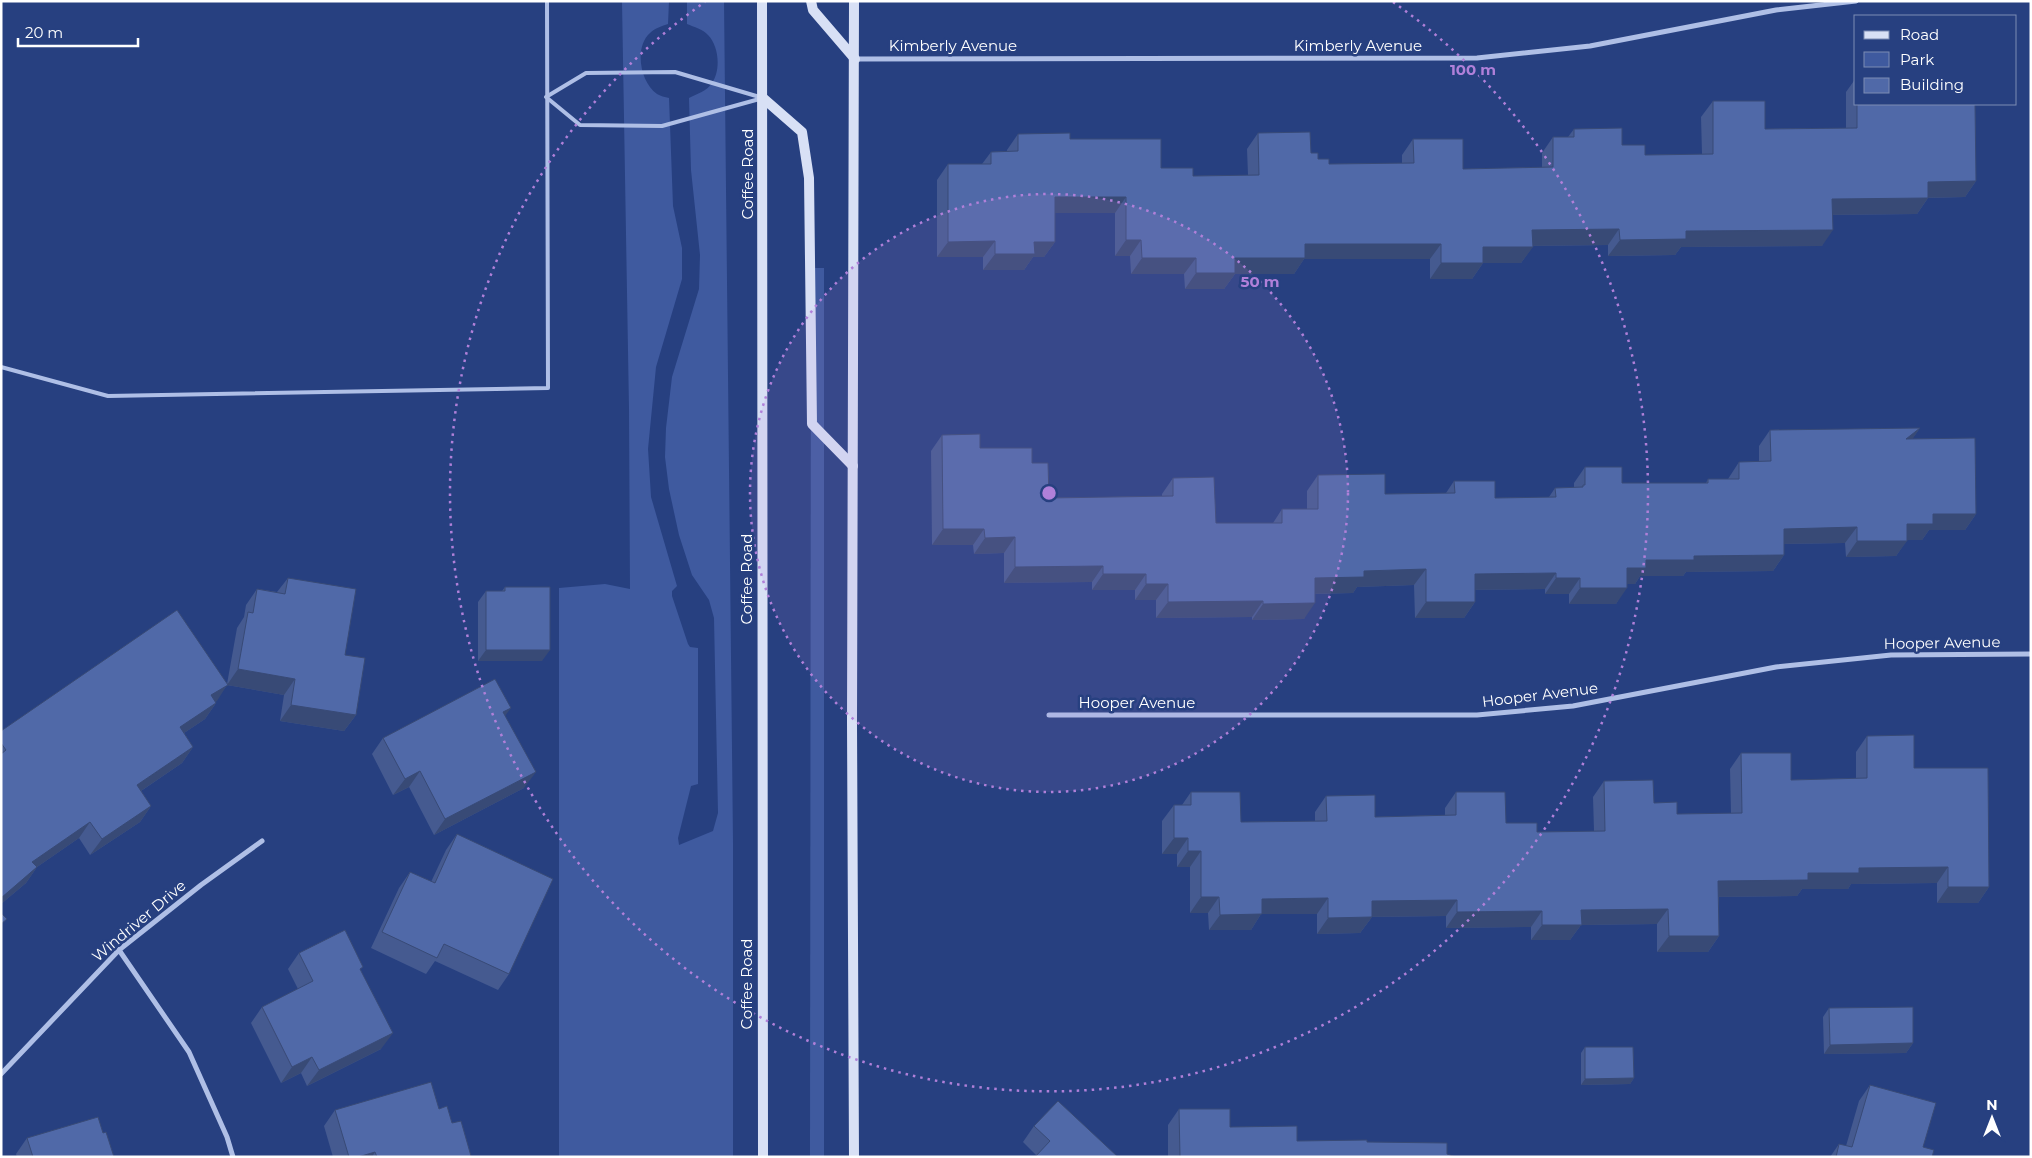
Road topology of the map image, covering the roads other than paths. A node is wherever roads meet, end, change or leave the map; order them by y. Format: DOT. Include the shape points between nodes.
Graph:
graph roads {
  1 [pos="547,1"];
  2 [pos="762,1"];
  3 [pos="811,1"];
  4 [pos="854,1"];
  5 [pos="1856,1"];
  6 [pos="855,59"];
  7 [pos="546,97"];
  8 [pos="763,98"];
  9 [pos="1,367"];
  10 [pos="854,466"];
  11 [pos="2031,654"];
  12 [pos="1049,715"];
  13 [pos="262,841"];
  14 [pos="119,950"];
  15 [pos="1,1074"];
  16 [pos="233,1157"];
  17 [pos="763,1157"];
  18 [pos="854,1157"];
  1 -- 7 [label="lane"];
  2 -- 8 [label="main road, Coffee Road"];
  3 -- 6 [label="main road" via="813,10"];
  4 -- 6 [label="main road"];
  5 -- 6 [label="street, Kimberly Avenue" via="1776,10 1590,46 1477,58"];
  6 -- 10 [label="main road"];
  7 -- 8 [label="lane" via="586,74 674,72"];
  7 -- 8 [label="lane" via="580,125 662,126"];
  7 -- 9 [label="lane" via="548,388 108,396"];
  8 -- 10 [label="main road" via="802,132 810,178 812,424"];
  8 -- 17 [label="main road, Coffee Road"];
  10 -- 18 [label="main road"];
  11 -- 12 [label="street, Hooper Avenue" via="1891,655 1776,667 1572,706 1477,715"];
  13 -- 14 [label="street, Windriver Drive"];
  14 -- 15 [label="street, Windriver Drive"];
  14 -- 16 [label="street" via="189,1052"];
}
